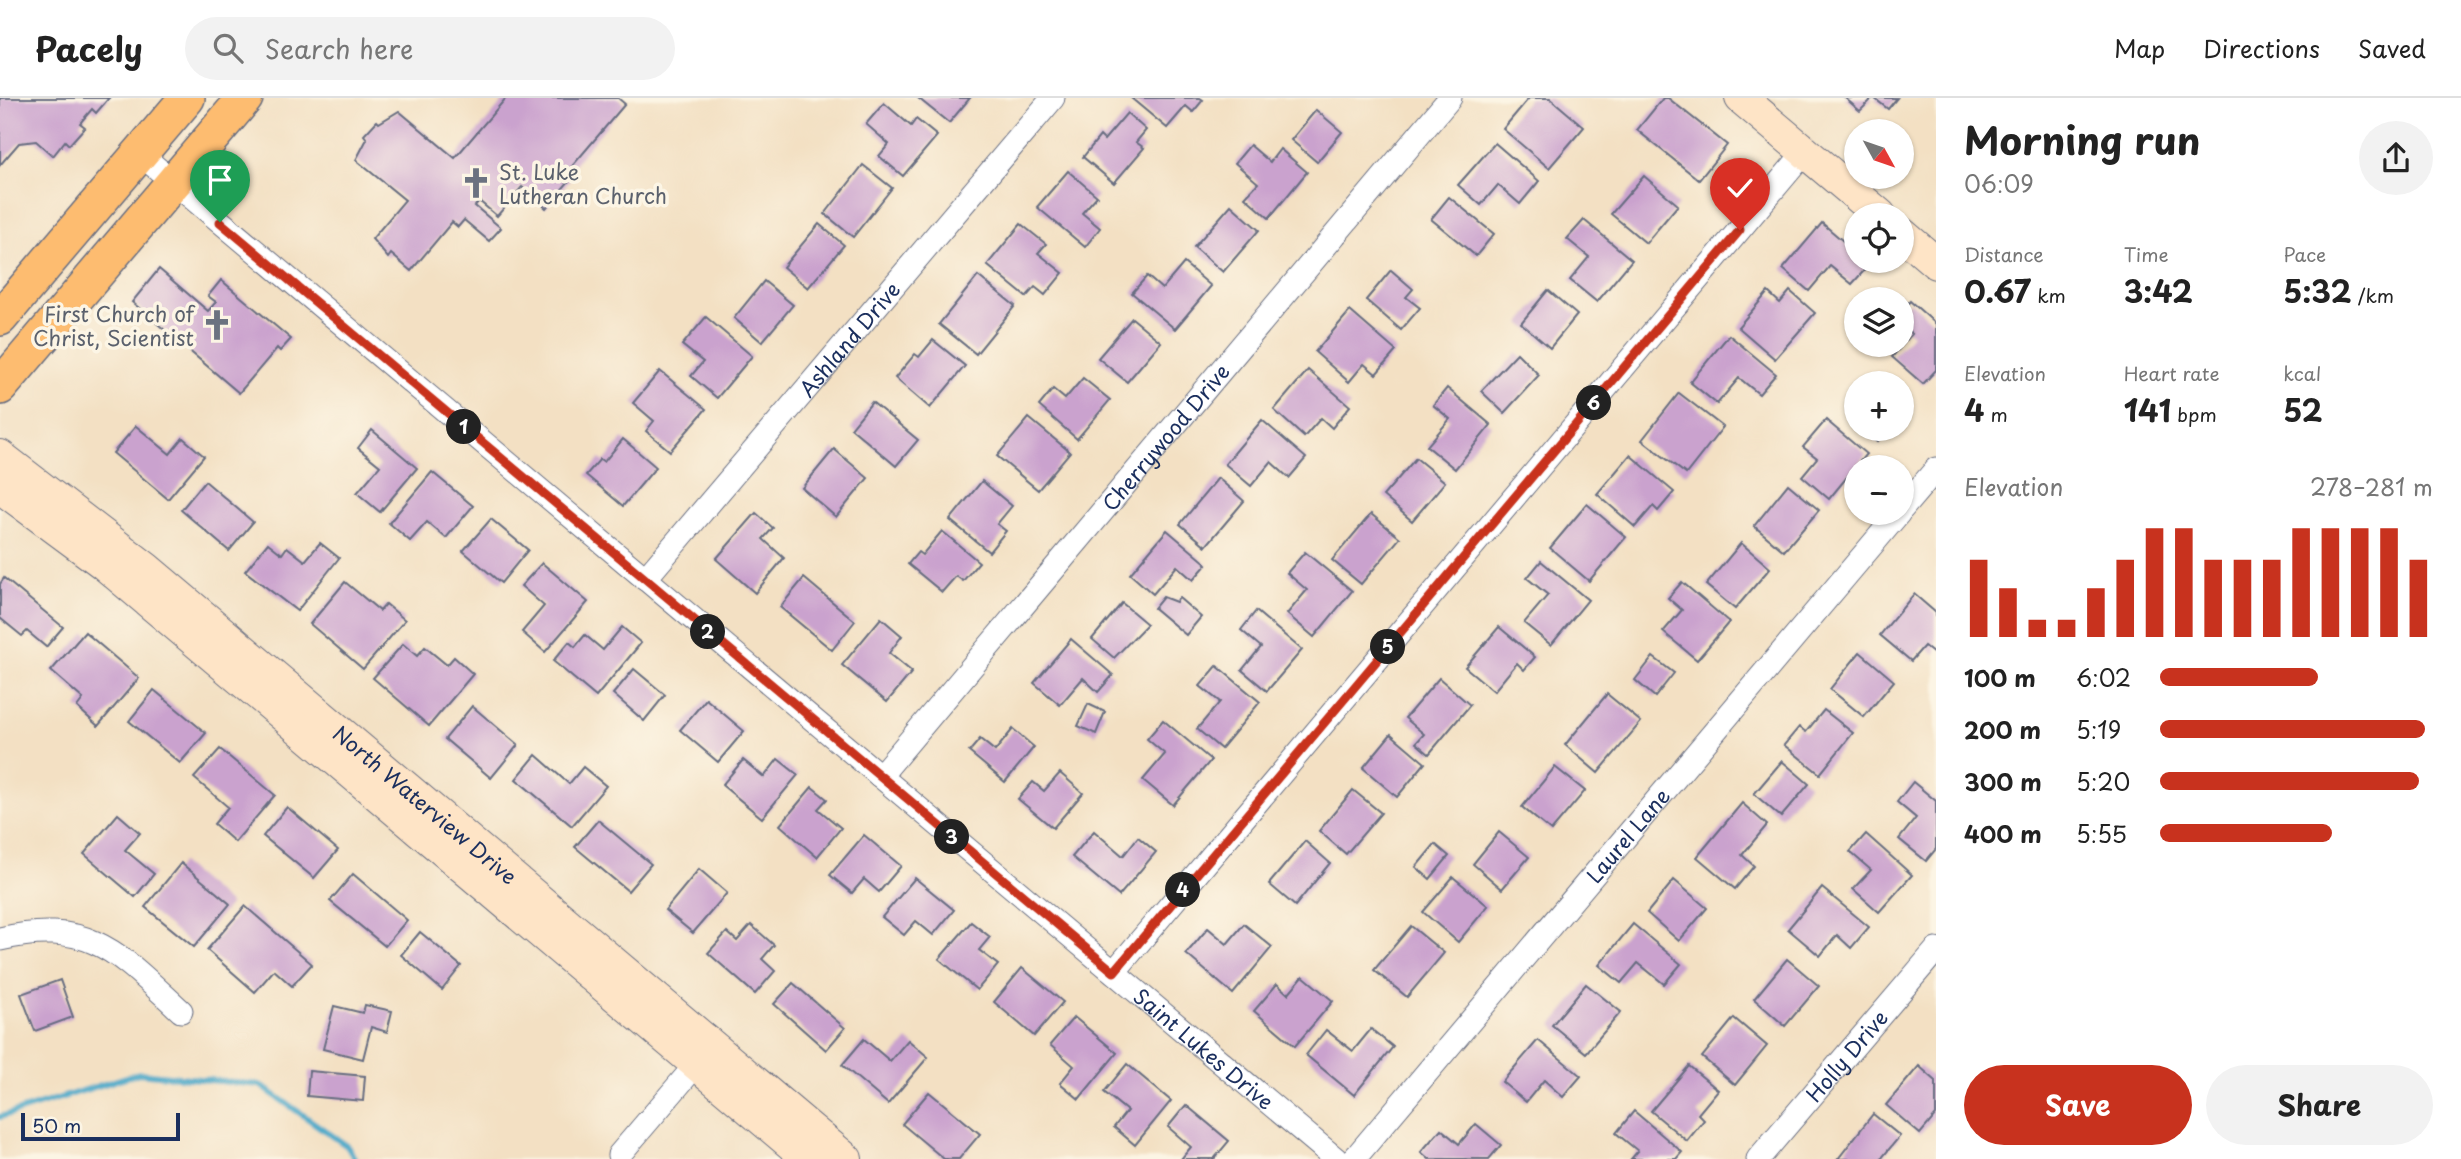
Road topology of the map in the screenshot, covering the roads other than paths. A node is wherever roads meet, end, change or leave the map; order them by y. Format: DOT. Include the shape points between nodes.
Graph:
graph roads {
  1 [pos="187,98"];
  2 [pos="245,98"];
  3 [pos="1053,98"];
  4 [pos="1450,98"];
  5 [pos="1741,98"];
  6 [pos="1805,152"];
  7 [pos="140,154"];
  8 [pos="173,183"];
  9 [pos="1866,203"];
  10 [pos="1914,244"];
  11 [pos="1936,263"];
  12 [pos="0,318"];
  13 [pos="0,387"];
  14 [pos="0,456"];
  15 [pos="1936,469"];
  16 [pos="0,487"];
  17 [pos="1914,495"];
  18 [pos="1889,525"];
  19 [pos="645,579"];
  20 [pos="880,776"];
  21 [pos="0,939"];
  22 [pos="1936,950"];
  23 [pos="1114,972"];
  24 [pos="181,1011"];
  25 [pos="704,1055"];
  26 [pos="619,1155"];
  27 [pos="809,1159"];
  28 [pos="846,1159"];
  29 [pos="1336,1159"];
  30 [pos="1354,1159"];
  31 [pos="1758,1159"];
  1 -- 7 [label="main road"];
  2 -- 8 [label="main road"];
  3 -- 19 [label="street, Ashland Drive"];
  4 -- 20 [label="street, Cherrywood Drive"];
  5 -- 6 [label="street"];
  6 -- 9 [label="street"];
  6 -- 23 [label="street"];
  7 -- 8 [label="street, Saint Lukes Drive"];
  7 -- 12 [label="main road"];
  8 -- 13 [label="main road"];
  8 -- 19 [label="street, Saint Lukes Drive"];
  10 -- 11 [label="street"];
  14 -- 25 [label="street, North Waterview Drive" via="147,569"];
  15 -- 17 [label="street, Laurel Lane"];
  16 -- 25 [label="street, North Waterview Drive" via="113,571"];
  18 -- 30 [label="street, Laurel Lane"];
  19 -- 20 [label="street, Saint Lukes Drive"];
  20 -- 23 [label="street, Saint Lukes Drive"];
  21 -- 24 [label="street" via="50,932 105,945"];
  22 -- 31 [label="street, Holly Drive"];
  23 -- 29 [label="street, Saint Lukes Drive"];
  25 -- 26 [label="street"];
  25 -- 27 [label="street, North Waterview Drive"];
  25 -- 28 [label="street, North Waterview Drive"];
}
